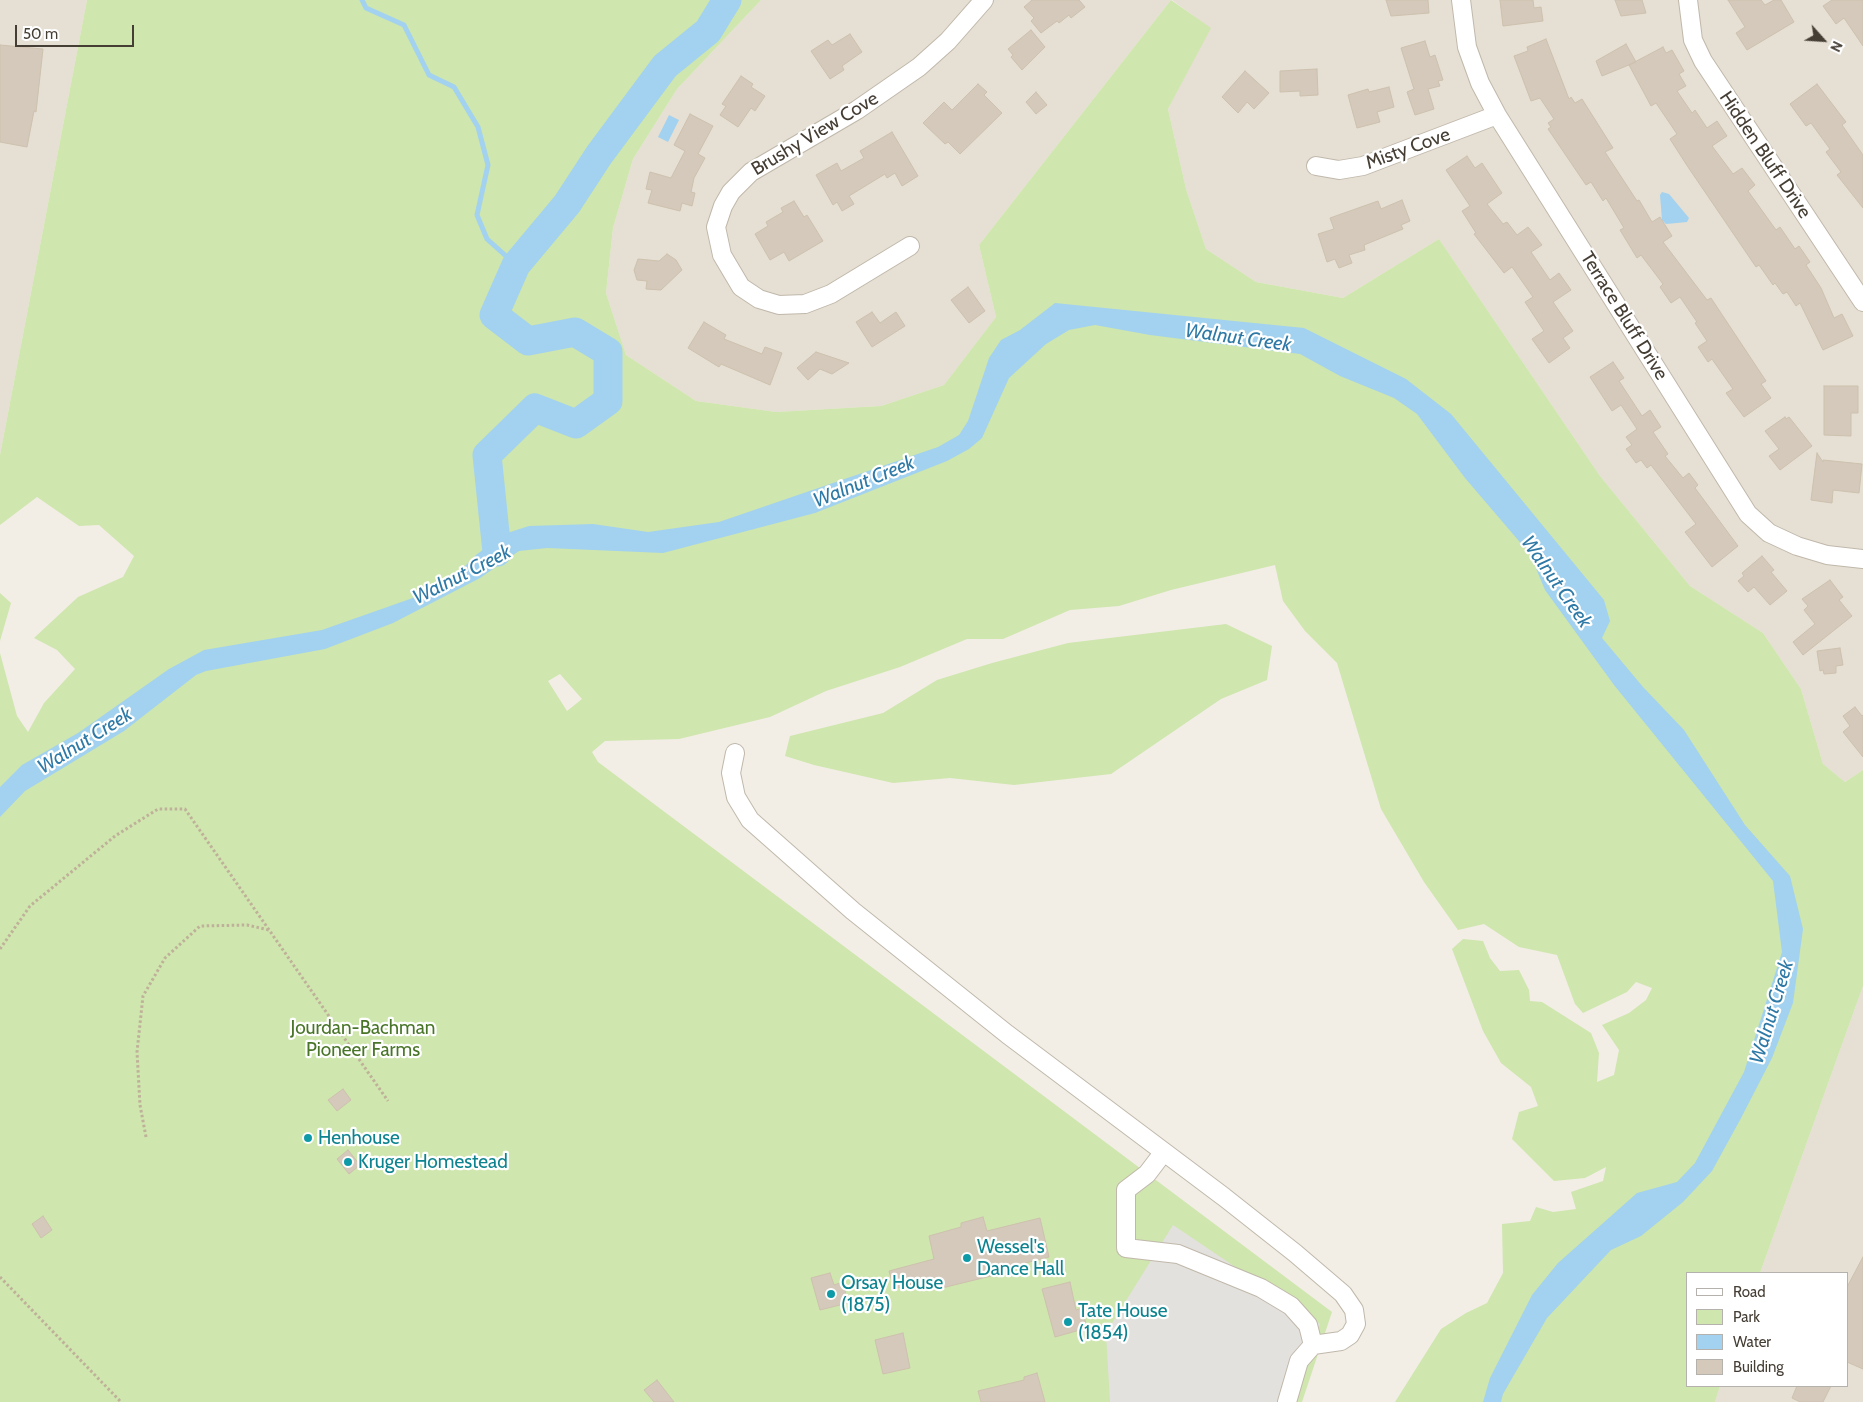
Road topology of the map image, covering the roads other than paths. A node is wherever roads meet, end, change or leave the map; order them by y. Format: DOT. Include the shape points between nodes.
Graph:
graph roads {
  1 [pos="984,0"];
  2 [pos="1461,0"];
  3 [pos="1688,0"];
  4 [pos="1497,115"];
  5 [pos="1316,166"];
  6 [pos="910,246"];
  7 [pos="1863,302"];
  8 [pos="1863,559"];
  9 [pos="734,753"];
  10 [pos="1163,1153"];
  11 [pos="1312,1345"];
  12 [pos="1287,1402"];
  1 -- 6 [label="street, Brushy View Cove" via="948,41 912,73 751,172 731,192 716,227 722,255 741,287 758,299 779,305 817,300"];
  2 -- 4 [label="street, Terrace Bluff Drive" via="1471,57"];
  3 -- 7 [label="street, Hidden Bluff Drive" via="1693,40 1703,61"];
  4 -- 5 [label="street, Misty Cove" via="1363,166 1339,170"];
  4 -- 8 [label="street, Terrace Bluff Drive" via="1748,514 1769,533 1798,546 1827,555"];
  9 -- 10 [label="street" via="731,774 736,797 750,820 853,911"];
  10 -- 11 [label="street" via="1281,1242 1343,1294 1354,1310 1356,1324 1350,1335 1340,1341"];
  10 -- 11 [label="street" via="1147,1174 1126,1190 1126,1248 1178,1254 1261,1288 1291,1306 1308,1325"];
  11 -- 12 [label="street" via="1299,1361"];
}
